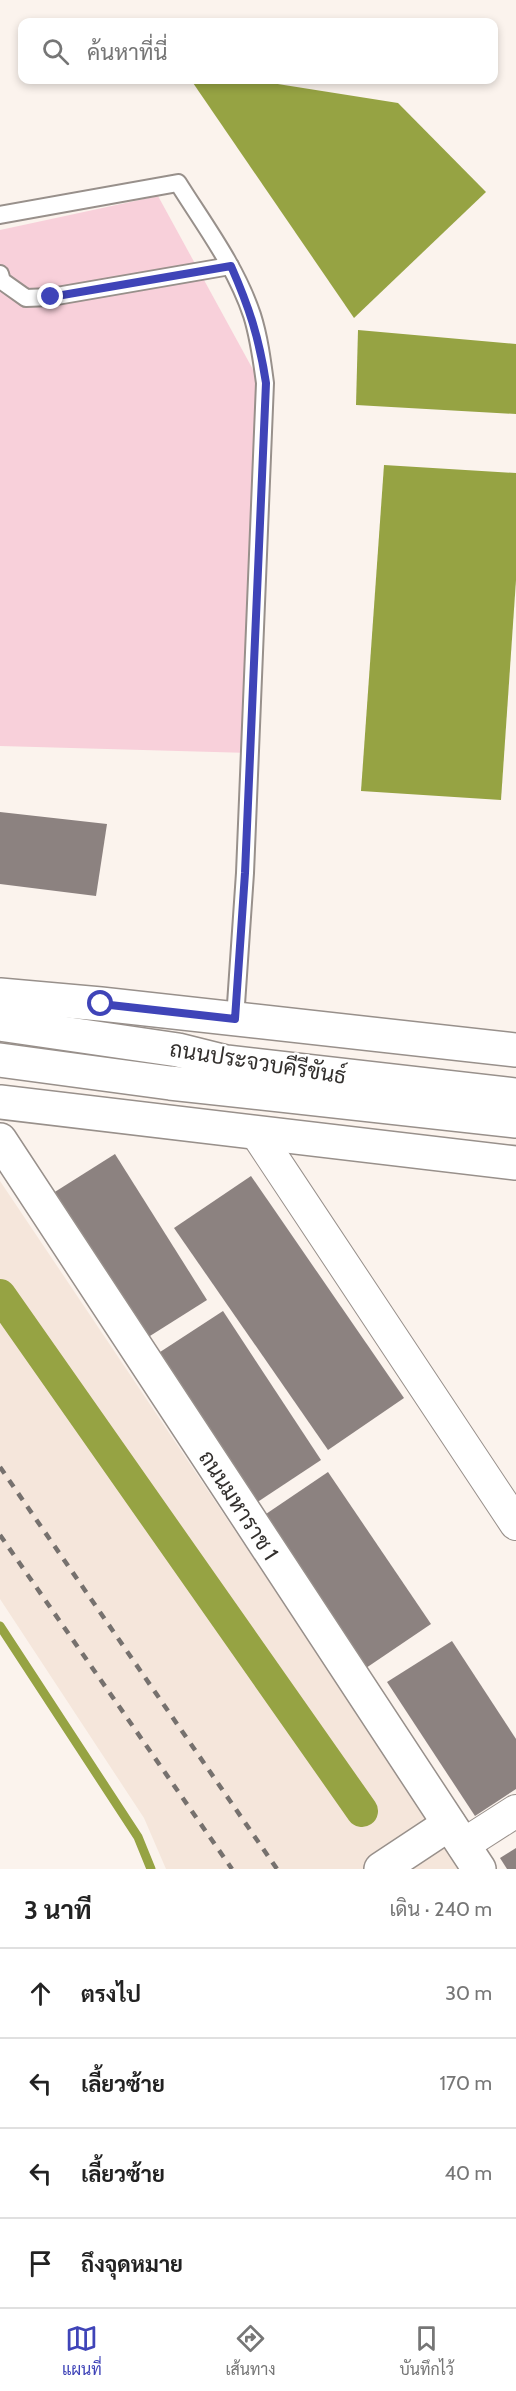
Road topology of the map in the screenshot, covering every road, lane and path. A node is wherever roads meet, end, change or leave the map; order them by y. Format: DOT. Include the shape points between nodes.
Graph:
graph roads {
  1 [pos="0,215"];
  2 [pos="231,266"];
  3 [pos="0,274"];
  4 [pos="0,995"];
  5 [pos="235,1019"];
  6 [pos="0,1024"];
  7 [pos="516,1050"];
  8 [pos="0,1060"];
  9 [pos="516,1095"];
  10 [pos="0,1102"];
  11 [pos="516,1121"];
  12 [pos="257,1134"];
  13 [pos="0,1140"];
  14 [pos="516,1163"];
  15 [pos="516,1524"];
  16 [pos="516,1811"];
  17 [pos="464,1846"];
  18 [pos="381,1869"];
  1 -- 2 [label="lane" via="178,183"];
  2 -- 3 [label="lane" via="26,298 2,281"];
  2 -- 5 [label="lane" via="252,315 266,383"];
  4 -- 5 [label="main road"];
  5 -- 7 [label="main road"];
  6 -- 9 [label="main road, ถนนประจวบคีรีขันธ์" via="178,1050 226,1062"];
  8 -- 11 [label="main road, ถนนประจวบคีรีขันธ์"];
  10 -- 12 [label="main road"];
  12 -- 14 [label="main road"];
  12 -- 15 [label="street"];
  13 -- 17 [label="main road, ถนนมหาราช 1"];
  16 -- 17 [label="street"];
  17 -- 18 [label="main road"];
}
